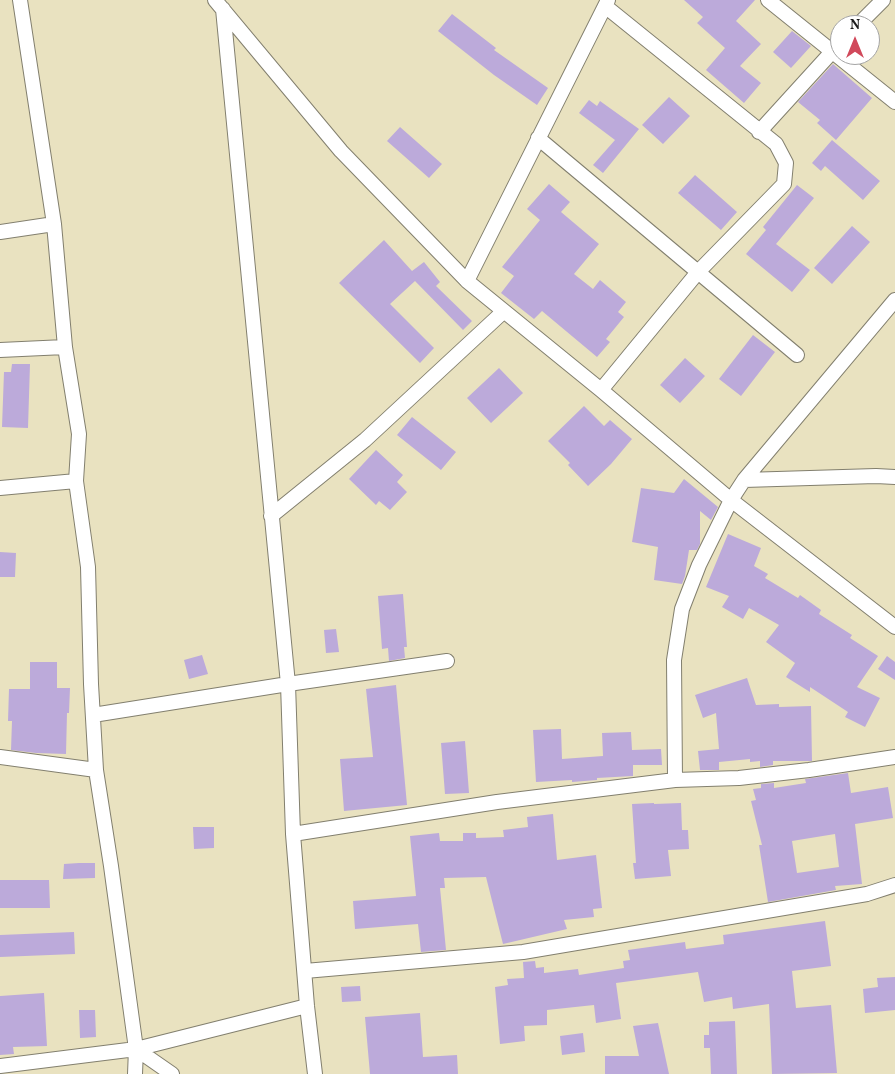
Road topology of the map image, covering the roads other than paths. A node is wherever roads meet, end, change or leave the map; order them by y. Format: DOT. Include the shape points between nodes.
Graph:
graph roads {
  1 [pos="20,0"];
  2 [pos="768,0"];
  3 [pos="883,0"];
  4 [pos="606,3"];
  5 [pos="219,4"];
  6 [pos="868,15"];
  7 [pos="830,43"];
  8 [pos="830,54"];
  9 [pos="855,65"];
  10 [pos="895,102"];
  11 [pos="758,132"];
  12 [pos="538,138"];
  13 [pos="54,224"];
  14 [pos="0,232"];
  15 [pos="698,272"];
  16 [pos="467,281"];
  17 [pos="895,300"];
  18 [pos="503,312"];
  19 [pos="64,347"];
  20 [pos="0,350"];
  21 [pos="797,355"];
  22 [pos="601,390"];
  23 [pos="895,477"];
  24 [pos="744,480"];
  25 [pos="76,482"];
  26 [pos="0,488"];
  27 [pos="731,500"];
  28 [pos="271,516"];
  29 [pos="895,628"];
  30 [pos="447,661"];
  31 [pos="288,684"];
  32 [pos="93,716"];
  33 [pos="895,757"];
  34 [pos="0,758"];
  35 [pos="96,770"];
  36 [pos="675,780"];
  37 [pos="294,834"];
  38 [pos="895,885"];
  39 [pos="305,971"];
  40 [pos="308,1006"];
  41 [pos="136,1048"];
  42 [pos="0,1066"];
  43 [pos="135,1074"];
  44 [pos="172,1074"];
  45 [pos="315,1074"];
  1 -- 13 [label="street"];
  2 -- 7 [label="street"];
  3 -- 6 [label="street"];
  4 -- 11 [label="street"];
  4 -- 12 [label="street"];
  5 -- 16 [label="street" via="341,151"];
  5 -- 28 [label="street"];
  8 -- 11 [label="street"];
  9 -- 10 [label="street"];
  11 -- 15 [label="street" via="776,144 786,163 784,184"];
  12 -- 15 [label="street"];
  12 -- 16 [label="street"];
  13 -- 14 [label="street"];
  13 -- 19 [label="street"];
  15 -- 21 [label="street"];
  15 -- 22 [label="street"];
  16 -- 18 [label="street"];
  17 -- 24 [label="street"];
  18 -- 22 [label="street"];
  18 -- 28 [label="street" via="365,440"];
  19 -- 20 [label="street"];
  19 -- 25 [label="street" via="79,434"];
  22 -- 27 [label="street"];
  23 -- 24 [label="street"];
  24 -- 27 [label="street"];
  25 -- 26 [label="street"];
  25 -- 32 [label="street" via="88,567"];
  27 -- 29 [label="street"];
  27 -- 36 [label="street" via="699,565 682,609 674,660"];
  28 -- 31 [label="street"];
  30 -- 31 [label="street"];
  31 -- 32 [label="street"];
  31 -- 37 [label="street"];
  32 -- 35 [label="street"];
  33 -- 36 [label="street" via="740,778"];
  34 -- 35 [label="street"];
  35 -- 41 [label="street"];
  36 -- 37 [label="street" via="497,802"];
  37 -- 39 [label="street"];
  38 -- 39 [label="street" via="867,894 523,952"];
  39 -- 40 [label="street"];
  40 -- 41 [label="street"];
  40 -- 45 [label="street"];
  41 -- 42 [label="street"];
  41 -- 43 [label="street"];
  41 -- 44 [label="street"];
}
